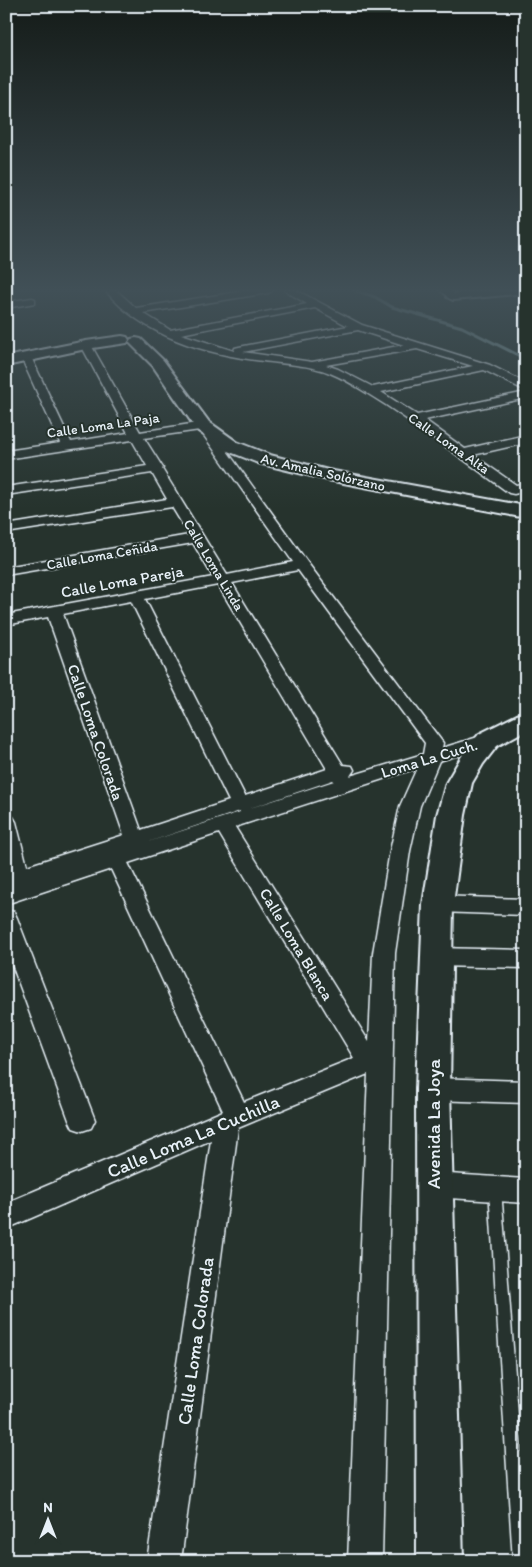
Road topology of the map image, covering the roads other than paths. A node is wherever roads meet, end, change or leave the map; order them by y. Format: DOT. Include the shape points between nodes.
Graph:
graph roads {
  1 [pos="29,363"];
  2 [pos="96,363"];
  3 [pos="158,363"];
  4 [pos="163,363"];
  5 [pos="299,363"];
  6 [pos="322,363"];
  7 [pos="474,363"];
  8 [pos="312,365"];
  9 [pos="486,367"];
  10 [pos="526,388"];
  11 [pos="371,391"];
  12 [pos="526,395"];
  13 [pos="416,419"];
  14 [pos="204,426"];
  15 [pos="136,436"];
  16 [pos="526,439"];
  17 [pos="67,446"];
  18 [pos="465,453"];
  19 [pos="6,455"];
  20 [pos="157,468"];
  21 [pos="520,488"];
  22 [pos="6,491"];
  23 [pos="177,502"];
  24 [pos="526,506"];
  25 [pos="526,512"];
  26 [pos="6,529"];
  27 [pos="197,538"];
  28 [pos="302,565"];
  29 [pos="6,571"];
  30 [pos="223,581"];
  31 [pos="137,597"];
  32 [pos="54,611"];
  33 [pos="6,620"];
  34 [pos="526,720"];
  35 [pos="488,740"];
  36 [pos="432,750"];
  37 [pos="341,778"];
  38 [pos="240,804"];
  39 [pos="6,822"];
  40 [pos="224,825"];
  41 [pos="137,845"];
  42 [pos="116,859"];
  43 [pos="14,886"];
  44 [pos="438,904"];
  45 [pos="526,907"];
  46 [pos="6,918"];
  47 [pos="435,957"];
  48 [pos="526,959"];
  49 [pos="374,1060"];
  50 [pos="432,1089"];
  51 [pos="526,1092"];
  52 [pos="232,1119"];
  53 [pos="82,1120"];
  54 [pos="433,1185"];
  55 [pos="496,1190"];
  56 [pos="526,1191"];
  57 [pos="7,1219"];
  58 [pos="164,1561"];
  59 [pos="365,1561"];
  60 [pos="440,1561"];
  61 [pos="521,1561"];
  1 -- 17 [label="street"];
  2 -- 15 [label="street, Calle Loma Linda"];
  3 -- 14 [label="main road, Av. Amalia Solórzano"];
  4 -- 24 [label="main road, Av. Amalia Solórzano" via="216,422 258,449 368,477"];
  5 -- 8 [label="street, Calle Loma Alta"];
  6 -- 8 [label="street"];
  7 -- 9 [label="street"];
  8 -- 11 [label="street, Calle Loma Alta" via="334,371"];
  9 -- 10 [label="street"];
  9 -- 11 [label="street"];
  11 -- 13 [label="street, Calle Loma Alta"];
  12 -- 13 [label="street"];
  13 -- 18 [label="street, Calle Loma Alta"];
  14 -- 15 [label="street, Calle Loma La Paja"];
  14 -- 25 [label="main road, Av. Amalia Solórzano" via="231,446 264,460"];
  14 -- 28 [label="street"];
  15 -- 17 [label="street, Calle Loma La Paja"];
  15 -- 20 [label="street, Calle Loma Linda"];
  16 -- 18 [label="street"];
  17 -- 19 [label="street, Calle Loma La Paja"];
  18 -- 21 [label="street, Calle Loma Alta"];
  20 -- 22 [label="street"];
  20 -- 23 [label="street, Calle Loma Linda"];
  23 -- 26 [label="street"];
  23 -- 27 [label="street, Calle Loma Linda"];
  27 -- 29 [label="street, Calle Loma Ceñida"];
  27 -- 30 [label="street, Calle Loma Linda"];
  28 -- 30 [label="street, Calle Loma Pareja"];
  28 -- 36 [label="street"];
  30 -- 31 [label="street, Calle Loma Pareja"];
  30 -- 37 [label="street, Calle Loma Linda"];
  31 -- 32 [label="street, Calle Loma Pareja"];
  31 -- 38 [label="street"];
  32 -- 33 [label="street, Calle Loma Pareja"];
  32 -- 41 [label="street, Calle Loma Colorada"];
  34 -- 35 [label="main road, Avenida La Joya"];
  35 -- 36 [label="street, Loma La Cuch."];
  35 -- 44 [label="main road, Avenida La Joya" via="459,783"];
  36 -- 37 [label="street, Loma La Cuch."];
  36 -- 49 [label="street" via="410,806 400,851 384,952"];
  37 -- 38 [label="street, Loma La Cuch."];
  37 -- 40 [label="street, Loma La Cuch."];
  38 -- 41 [label="street, Loma La Cuch."];
  39 -- 43 [label="street"];
  40 -- 41 [label="street, Loma La Cuch."];
  40 -- 49 [label="street, Calle Loma Blanca"];
  41 -- 42 [label="street, Loma La Cuch."];
  41 -- 43 [label="street, Loma La Cuch."];
  42 -- 43 [label="street, Loma La Cuch."];
  42 -- 52 [label="street"];
  44 -- 45 [label="street"];
  44 -- 47 [label="main road, Avenida La Joya"];
  46 -- 53 [label="street"];
  47 -- 48 [label="street"];
  47 -- 50 [label="main road, Avenida La Joya"];
  49 -- 52 [label="street, Calle Loma La Cuchilla"];
  49 -- 59 [label="street"];
  50 -- 51 [label="street"];
  50 -- 54 [label="main road, Avenida La Joya"];
  52 -- 57 [label="street, Calle Loma La Cuchilla"];
  52 -- 58 [label="street, Calle Loma Colorada"];
  54 -- 55 [label="street"];
  54 -- 60 [label="main road, Avenida La Joya"];
  55 -- 56 [label="street"];
  55 -- 61 [label="lane"];
}
